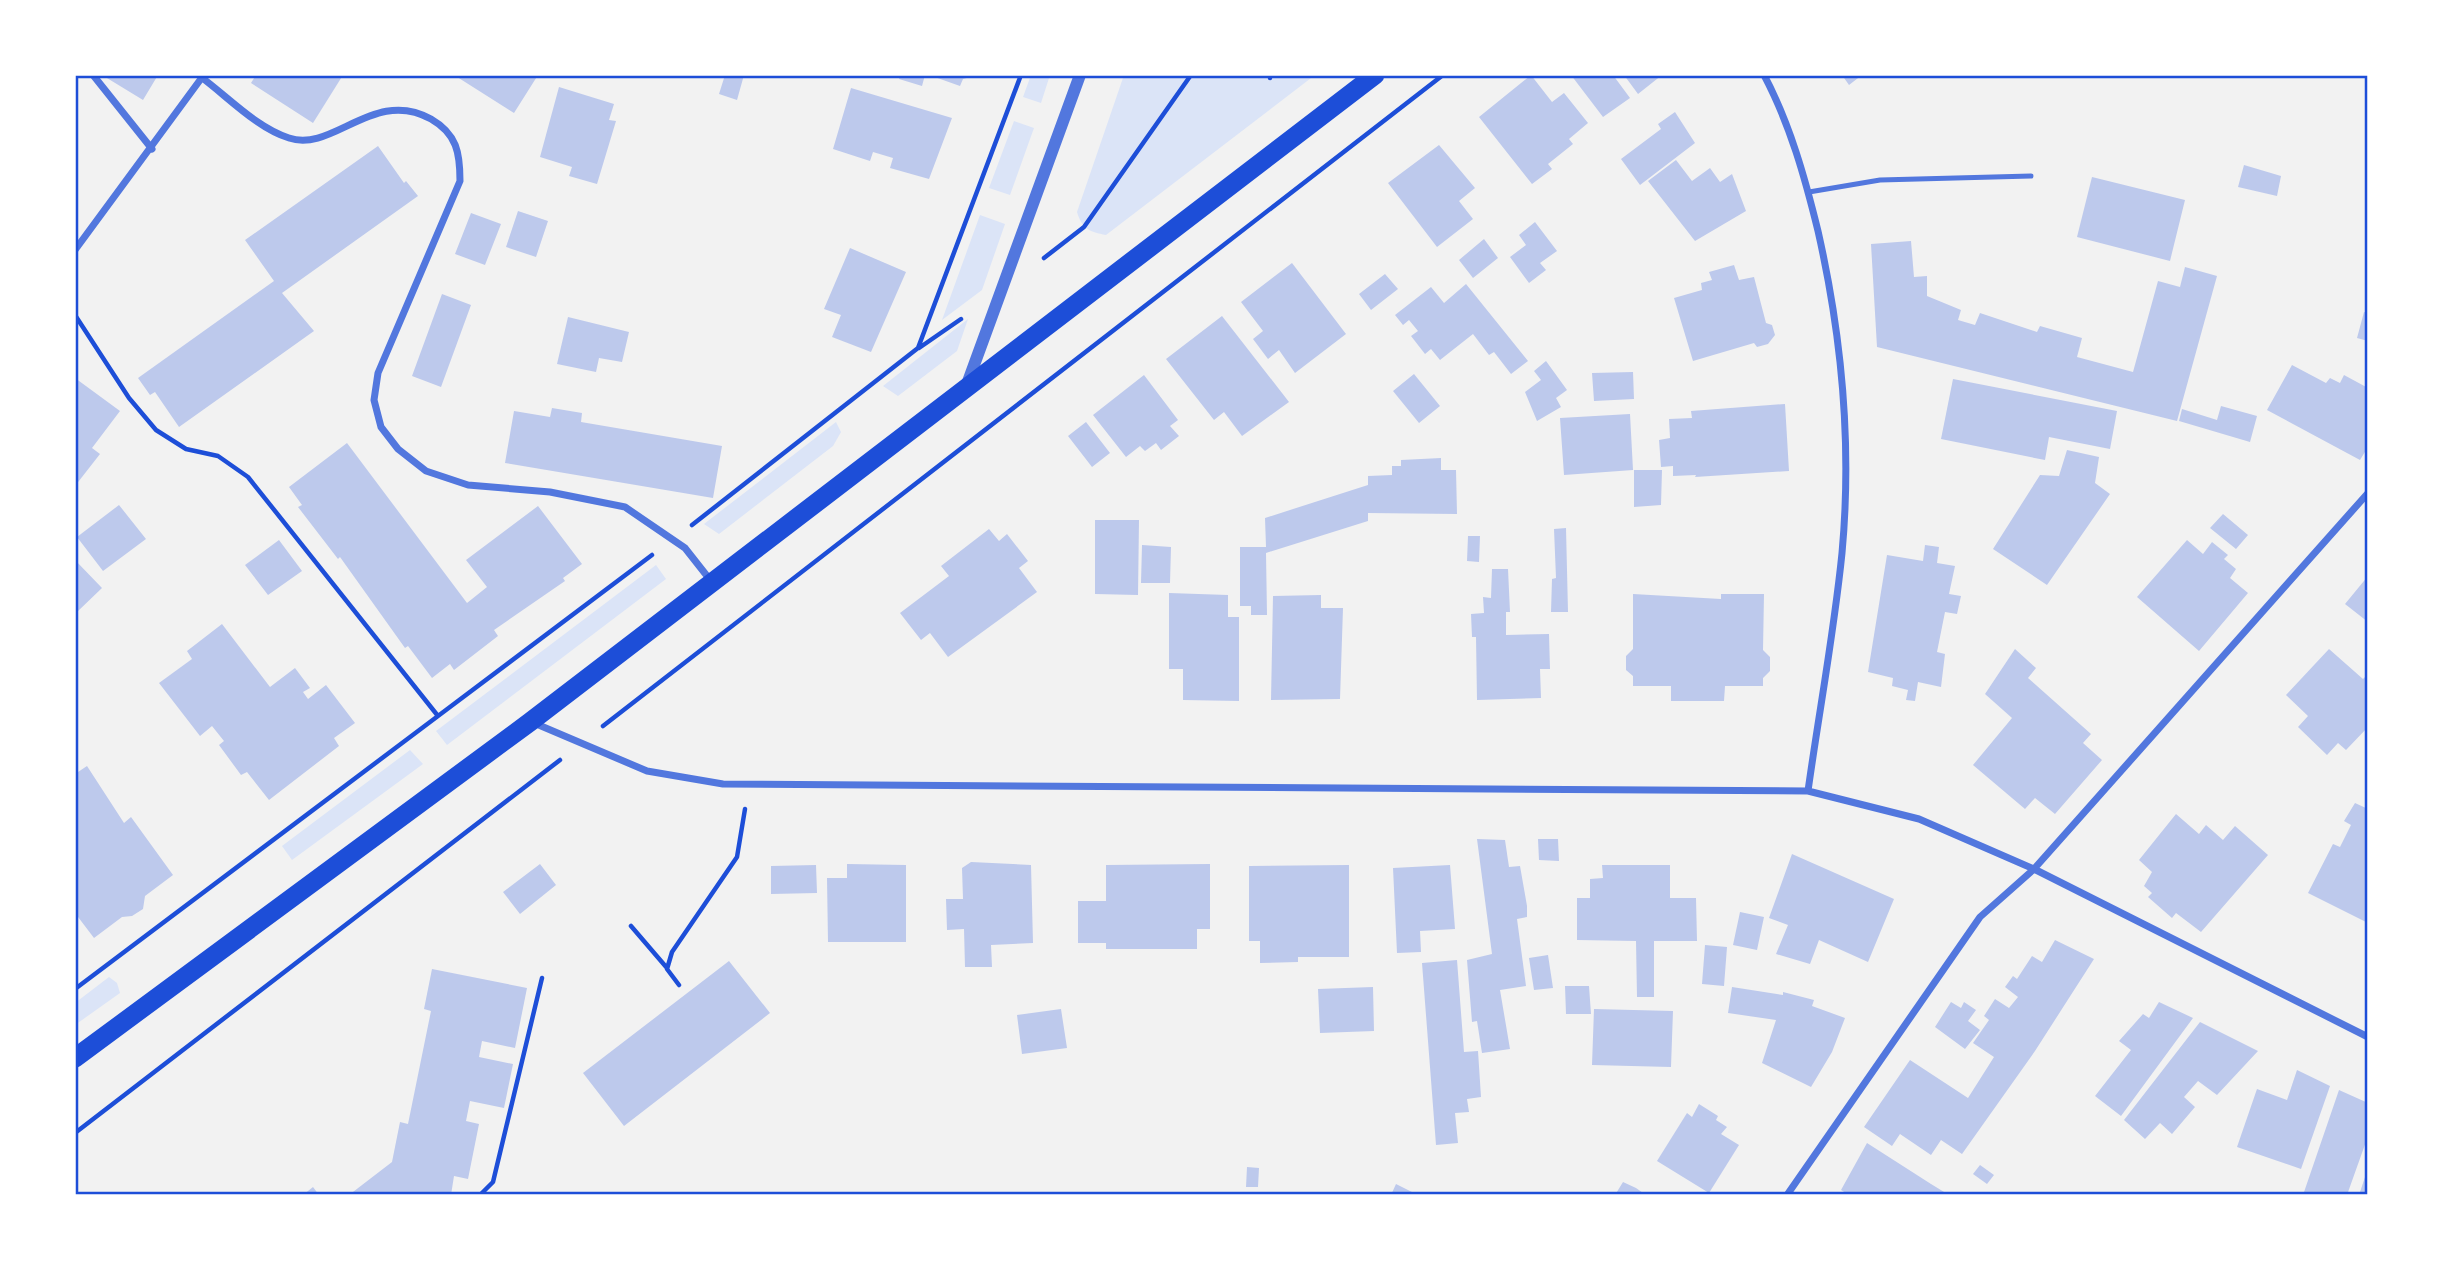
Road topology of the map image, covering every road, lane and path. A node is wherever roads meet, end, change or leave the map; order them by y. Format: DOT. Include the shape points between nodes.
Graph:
graph roads {
  1 [pos="93,75"];
  2 [pos="1021,75"];
  3 [pos="1080,75"];
  4 [pos="1191,75"];
  5 [pos="1375,75"];
  6 [pos="1443,75"];
  7 [pos="1764,75"];
  8 [pos="202,76"];
  9 [pos="152,149"];
  10 [pos="2031,176"];
  11 [pos="1809,192"];
  12 [pos="76,246"];
  13 [pos="1042,260"];
  14 [pos="1001,292"];
  15 [pos="75,314"];
  16 [pos="918,348"];
  17 [pos="965,390"];
  18 [pos="2368,493"];
  19 [pos="673,539"];
  20 [pos="711,581"];
  21 [pos="438,716"];
  22 [pos="530,722"];
  23 [pos="581,743"];
  24 [pos="750,784"];
  25 [pos="1808,791"];
  26 [pos="2034,869"];
  27 [pos="631,926"];
  28 [pos="667,969"];
  29 [pos="542,978"];
  30 [pos="679,985"];
  31 [pos="75,989"];
  32 [pos="2368,1037"];
  33 [pos="75,1058"];
  34 [pos="75,1133"];
  35 [pos="480,1195"];
  36 [pos="1787,1195"];
  1 -- 9 [label="street"];
  2 -- 16 [label="path"];
  3 -- 14 [label="street"];
  4 -- 13 [label="path" via="1084,227"];
  5 -- 17 [label="highway"];
  6 -- 23 [label="path"];
  7 -- 11 [label="street"];
  8 -- 9 [label="street"];
  8 -- 19 [label="street" via="263,124 290,138 311,140 389,109 420,113 447,129 460,152 460,181 378,373 374,400 381,427 398,449 426,471 468,485 550,492 625,508"];
  9 -- 12 [label="street"];
  10 -- 11 [label="lane" via="1880,180"];
  11 -- 25 [label="street" via="1841,359 1846,448 1842,553"];
  14 -- 16 [label="path"];
  14 -- 17 [label="street"];
  15 -- 21 [label="path" via="129,398 156,430 186,449 218,456 248,477"];
  16 -- 19 [label="path"];
  17 -- 20 [label="highway"];
  18 -- 26 [label="street"];
  19 -- 20 [label="street"];
  19 -- 21 [label="path"];
  20 -- 22 [label="highway"];
  21 -- 31 [label="path"];
  22 -- 23 [label="street"];
  22 -- 33 [label="highway"];
  23 -- 24 [label="street" via="647,771"];
  23 -- 34 [label="path"];
  24 -- 25 [label="street"];
  24 -- 28 [label="path" via="737,857 672,952"];
  25 -- 26 [label="street" via="1919,818"];
  26 -- 32 [label="street"];
  26 -- 36 [label="street" via="1980,917"];
  27 -- 28 [label="path"];
  28 -- 30 [label="path"];
  29 -- 35 [label="path" via="493,1182"];
}
